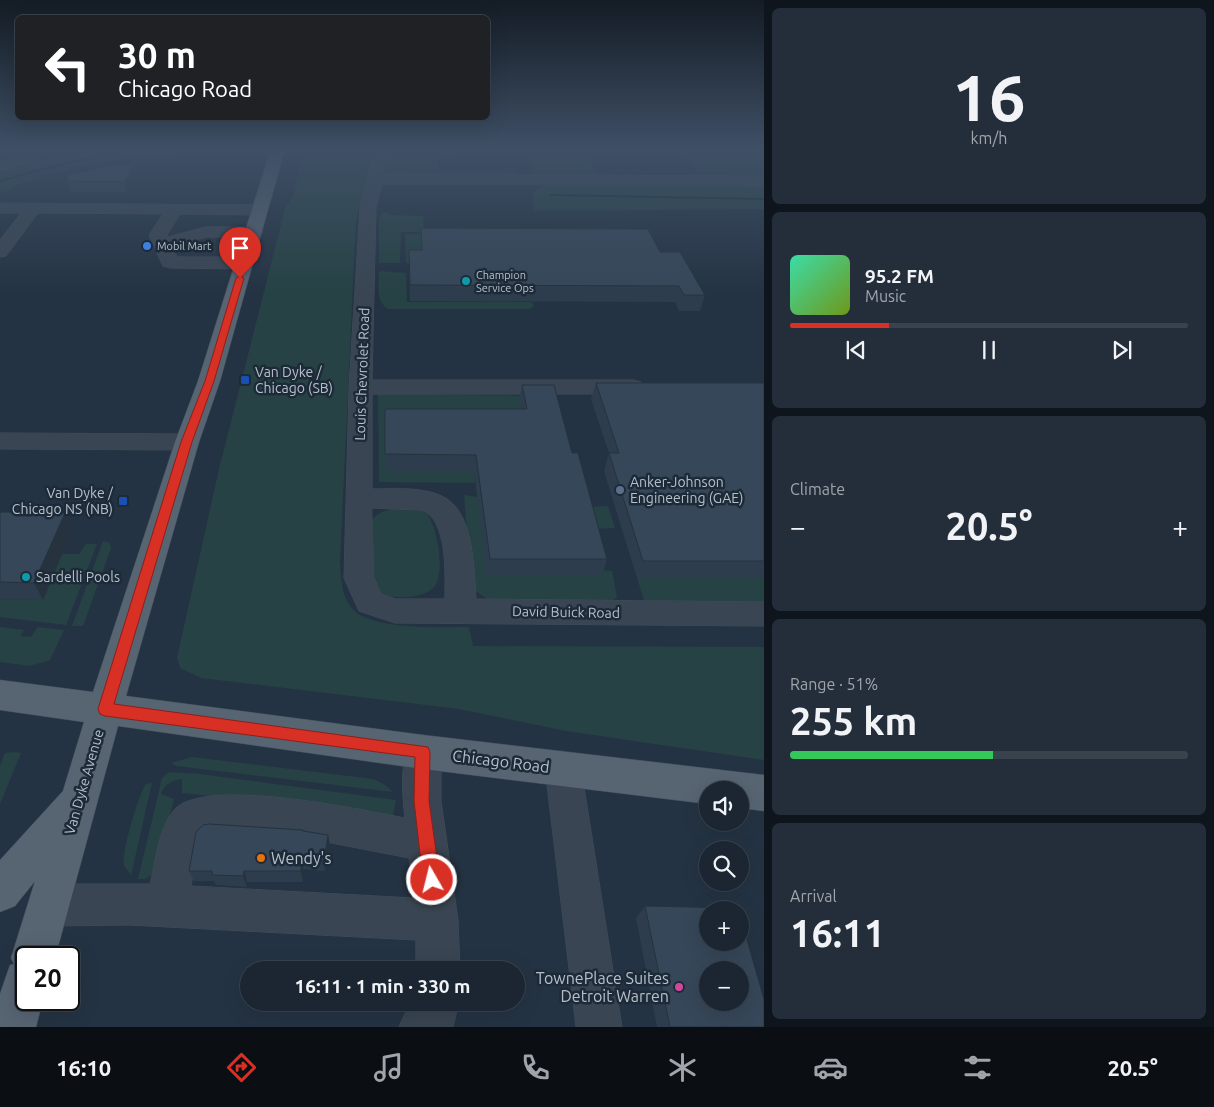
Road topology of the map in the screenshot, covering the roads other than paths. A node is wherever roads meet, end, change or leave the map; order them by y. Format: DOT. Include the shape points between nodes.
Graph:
graph roads {
  1 [pos="264,197"];
  2 [pos="371,197"];
  3 [pos="0,208"];
  4 [pos="33,209"];
  5 [pos="174,210"];
  6 [pos="260,210"];
  7 [pos="254,232"];
  8 [pos="162,244"];
  9 [pos="0,252"];
  10 [pos="244,263"];
  11 [pos="360,387"];
  12 [pos="656,387"];
  13 [pos="0,441"];
  14 [pos="186,442"];
  15 [pos="358,499"];
  16 [pos="370,602"];
  17 [pos="461,611"];
  18 [pos="764,614"];
  19 [pos="0,695"];
  20 [pos="105,709"];
  21 [pos="422,752"];
  22 [pos="563,768"];
  23 [pos="764,793"];
  24 [pos="80,798"];
  25 [pos="426,841"];
  26 [pos="0,891"];
  27 [pos="49,905"];
  28 [pos="166,906"];
  29 [pos="437,920"];
  30 [pos="37,946"];
  31 [pos="438,961"];
  32 [pos="18,1011"];
  33 [pos="434,1011"];
  34 [pos="13,1027"];
  35 [pos="29,1027"];
  36 [pos="422,1027"];
  37 [pos="599,1027"];
  1 -- 6 [label="main road, Van Dyke Avenue"];
  2 -- 11 [label="street, Louis Chevrolet Road"];
  3 -- 4 [label="street"];
  4 -- 5 [label="street"];
  4 -- 9 [label="street"];
  5 -- 6 [label="street"];
  5 -- 8 [label="street" via="158,235"];
  6 -- 7 [label="main road, Van Dyke Avenue"];
  7 -- 8 [label="street" via="205,232"];
  7 -- 10 [label="main road, Van Dyke Avenue"];
  8 -- 10 [label="street" via="170,262"];
  10 -- 14 [label="main road, Van Dyke Avenue" via="209,381"];
  11 -- 12 [label="street"];
  11 -- 15 [label="street, Louis Chevrolet Road"];
  13 -- 14 [label="street"];
  14 -- 20 [label="main road, Van Dyke Avenue"];
  15 -- 16 [label="street, Louis Chevrolet Road" via="359,578"];
  15 -- 17 [label="street" via="413,499 438,506 448,516 455,536"];
  16 -- 17 [label="street, David Buick Road" via="395,611"];
  17 -- 18 [label="street, David Buick Road"];
  19 -- 20 [label="main road, Chicago Road"];
  20 -- 21 [label="main road, Chicago Road"];
  20 -- 24 [label="main road, Van Dyke Avenue"];
  21 -- 22 [label="main road, Chicago Road"];
  21 -- 25 [label="street"];
  22 -- 23 [label="main road, Chicago Road"];
  22 -- 37 [label="street"];
  24 -- 26 [label="main road"];
  24 -- 27 [label="main road, Van Dyke Avenue"];
  25 -- 28 [label="street" via="311,820 246,815 197,816 187,825 180,840"];
  25 -- 29 [label="street"];
  27 -- 28 [label="street"];
  27 -- 30 [label="main road, Van Dyke Avenue"];
  28 -- 29 [label="street"];
  29 -- 31 [label="street"];
  32 -- 34 [label="main road"];
  33 -- 36 [label="street" via="433,1019"];
  34 -- 35 [label="street"];
}
